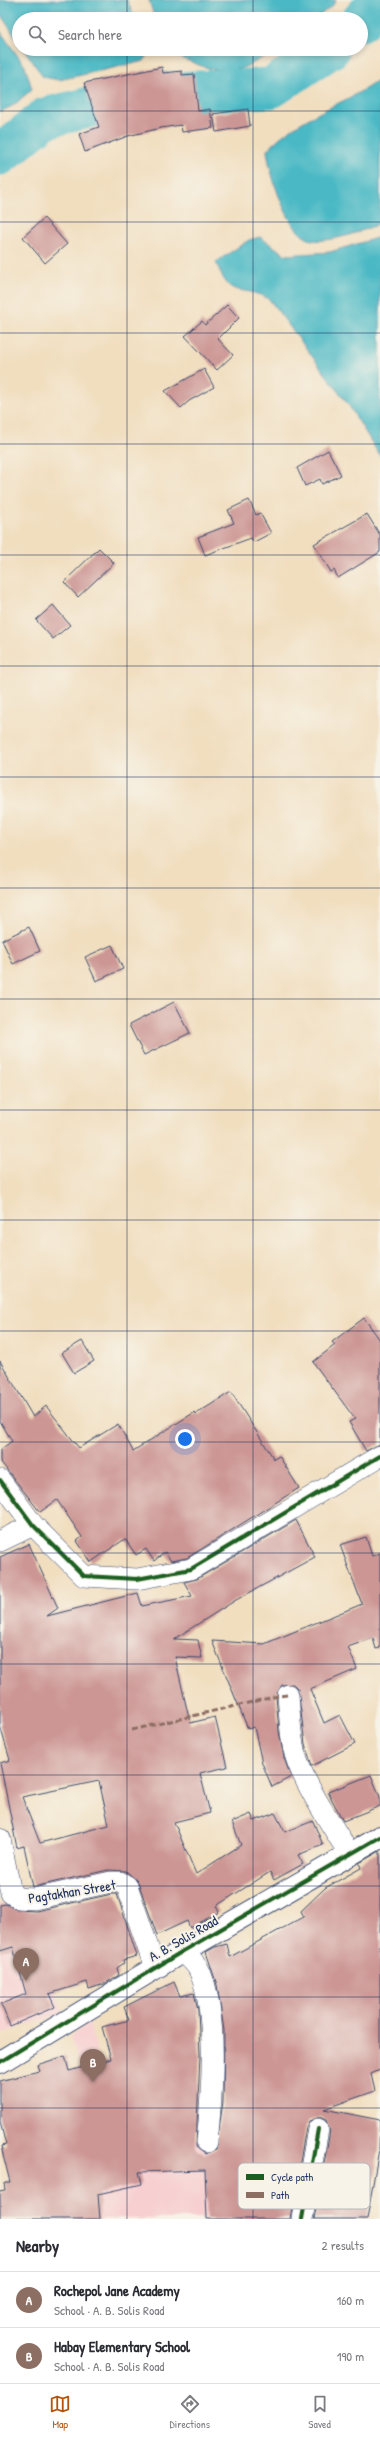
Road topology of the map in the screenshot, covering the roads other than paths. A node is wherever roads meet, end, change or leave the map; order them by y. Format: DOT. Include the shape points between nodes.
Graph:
graph roads {
  1 [pos="380,1456"];
  2 [pos="0,1480"];
  3 [pos="33,1526"];
  4 [pos="0,1541"];
  5 [pos="288,1695"];
  6 [pos="380,1838"];
  7 [pos="0,1839"];
  8 [pos="350,1854"];
  9 [pos="183,1951"];
  10 [pos="155,1968"];
  11 [pos="0,2062"];
  12 [pos="318,2129"];
  13 [pos="207,2142"];
  14 [pos="312,2163"];
  15 [pos="304,2209"];
  16 [pos="302,2219"];
  1 -- 3 [label="street" via="191,1569 137,1579 84,1576"];
  2 -- 3 [label="street"];
  3 -- 4 [label="street"];
  5 -- 8 [label="street" via="298,1762"];
  6 -- 8 [label="street, A. B. Solis Road"];
  7 -- 10 [label="street, Pagtakhan Street" via="11,1893 18,1898 34,1899 111,1882 120,1882 127,1886"];
  8 -- 9 [label="street, A. B. Solis Road"];
  9 -- 10 [label="street, A. B. Solis Road"];
  9 -- 13 [label="street" via="198,1968 204,1983 210,2024 212,2063"];
  10 -- 11 [label="street, A. B. Solis Road"];
  12 -- 14 [label="street"];
  15 -- 16 [label="street"];
}
